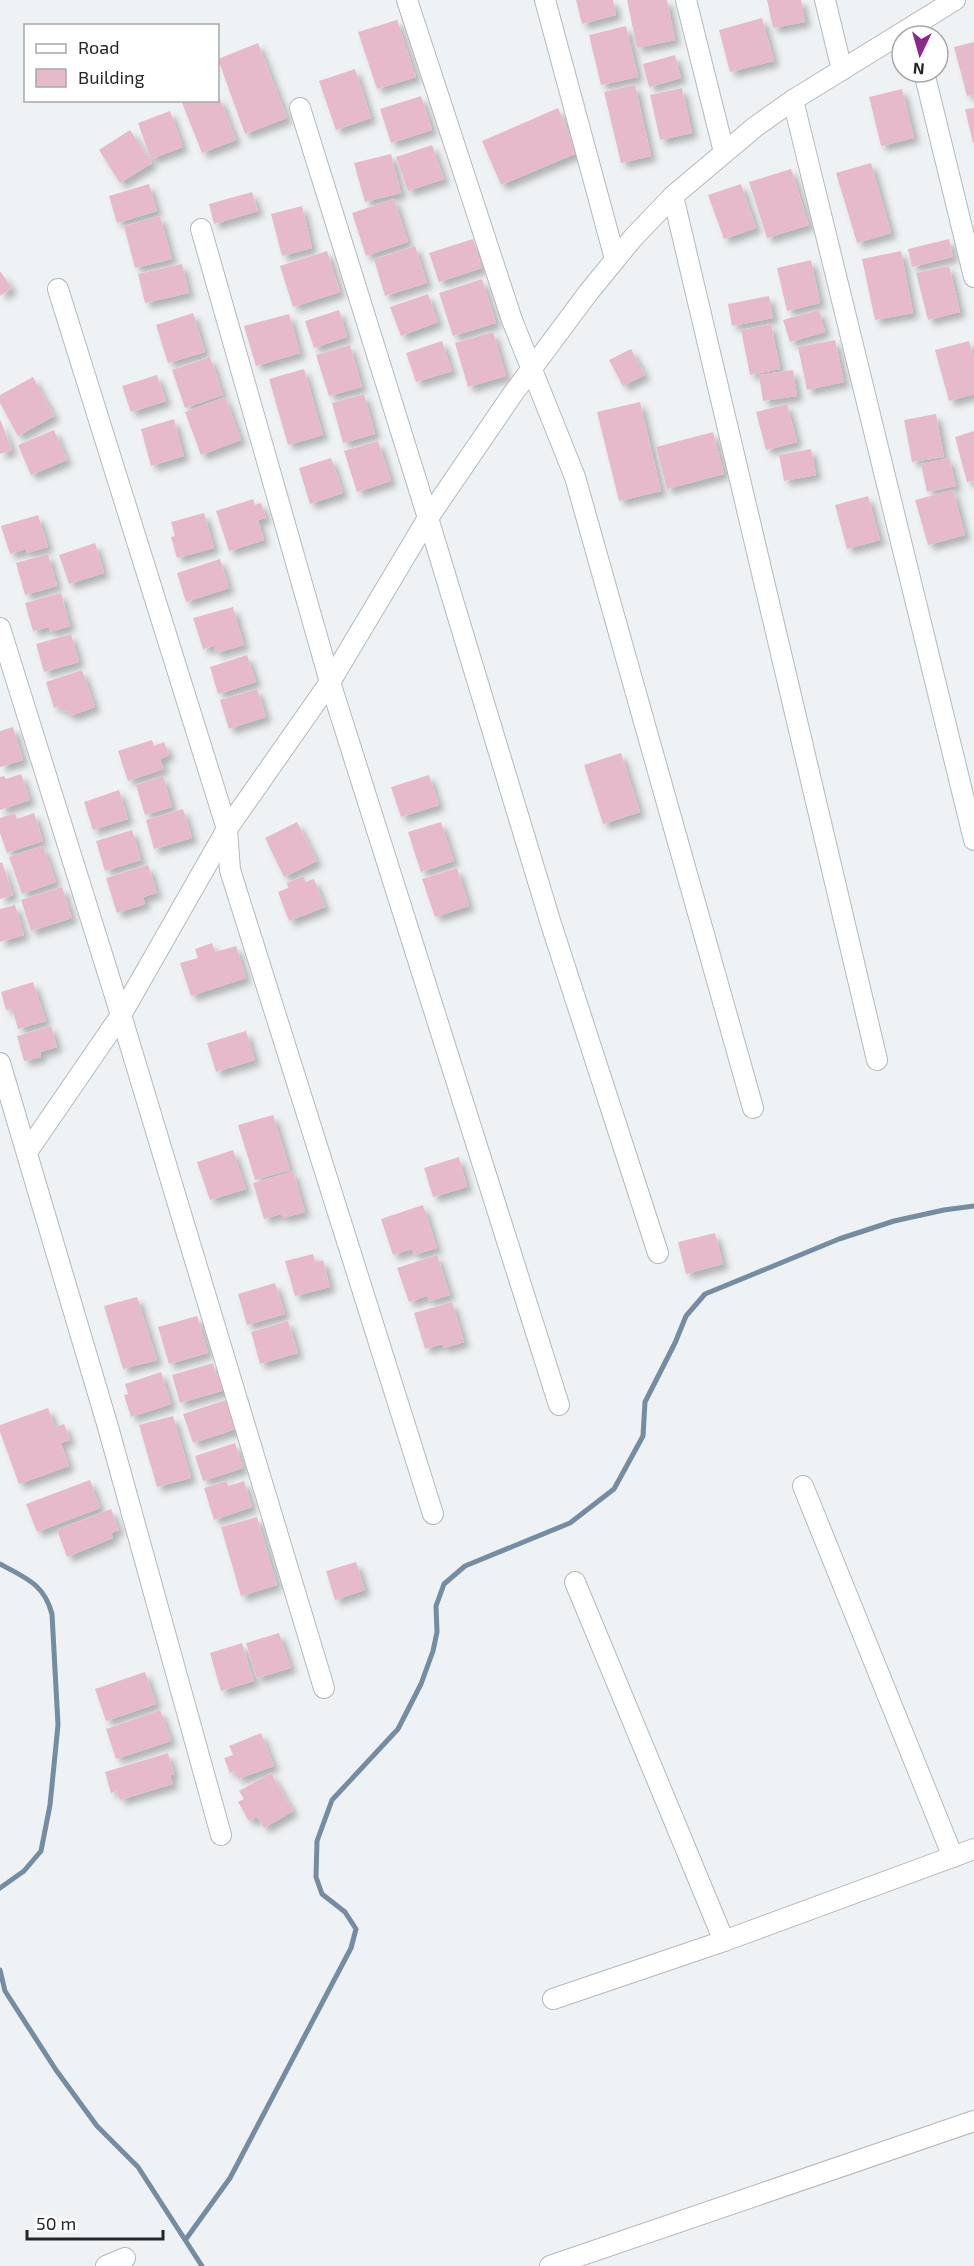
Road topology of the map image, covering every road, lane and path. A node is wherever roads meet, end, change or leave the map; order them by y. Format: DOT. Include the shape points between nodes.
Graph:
graph roads {
  1 [pos="406,0"];
  2 [pos="545,0"];
  3 [pos="686,0"];
  4 [pos="825,0"];
  5 [pos="955,0"];
  6 [pos="924,24"];
  7 [pos="890,45"];
  8 [pos="842,70"];
  9 [pos="927,84"];
  10 [pos="793,100"];
  11 [pos="300,108"];
  12 [pos="724,152"];
  13 [pos="673,196"];
  14 [pos="201,229"];
  15 [pos="615,259"];
  16 [pos="974,277"];
  17 [pos="58,289"];
  18 [pos="532,367"];
  19 [pos="428,518"];
  20 [pos="0,628"];
  21 [pos="330,681"];
  22 [pos="227,829"];
  23 [pos="974,840"];
  24 [pos="121,1015"];
  25 [pos="877,1060"];
  26 [pos="0,1063"];
  27 [pos="753,1108"];
  28 [pos="27,1152"];
  29 [pos="658,1252"];
  30 [pos="559,1405"];
  31 [pos="803,1486"];
  32 [pos="433,1514"];
  33 [pos="575,1582"];
  34 [pos="324,1688"];
  35 [pos="221,1835"];
  36 [pos="974,1849"];
  37 [pos="954,1857"];
  38 [pos="724,1941"];
  39 [pos="553,1999"];
  40 [pos="974,2121"];
  41 [pos="125,2258"];
  42 [pos="106,2266"];
  43 [pos="550,2266"];
  1 -- 18 [label="street" via="504,298"];
  2 -- 15 [label="street"];
  3 -- 12 [label="street"];
  4 -- 8 [label="street"];
  5 -- 6 [label="street"];
  7 -- 8 [label="street"];
  8 -- 10 [label="street"];
  9 -- 16 [label="street"];
  10 -- 12 [label="street"];
  10 -- 23 [label="street"];
  11 -- 19 [label="street"];
  12 -- 13 [label="street"];
  13 -- 15 [label="street"];
  13 -- 25 [label="street"];
  14 -- 21 [label="street"];
  15 -- 18 [label="street"];
  17 -- 22 [label="street"];
  18 -- 19 [label="street"];
  18 -- 27 [label="street" via="575,477"];
  19 -- 21 [label="street"];
  19 -- 29 [label="street" via="551,924"];
  20 -- 24 [label="street"];
  21 -- 22 [label="street"];
  21 -- 30 [label="street"];
  22 -- 24 [label="street"];
  22 -- 32 [label="street" via="230,870"];
  24 -- 28 [label="street"];
  24 -- 34 [label="street"];
  26 -- 28 [label="street"];
  28 -- 35 [label="street"];
  31 -- 37 [label="street"];
  33 -- 38 [label="street"];
  36 -- 37 [label="street"];
  37 -- 38 [label="street"];
  38 -- 39 [label="street"];
  40 -- 43 [label="street"];
  41 -- 42 [label="street"];
}
